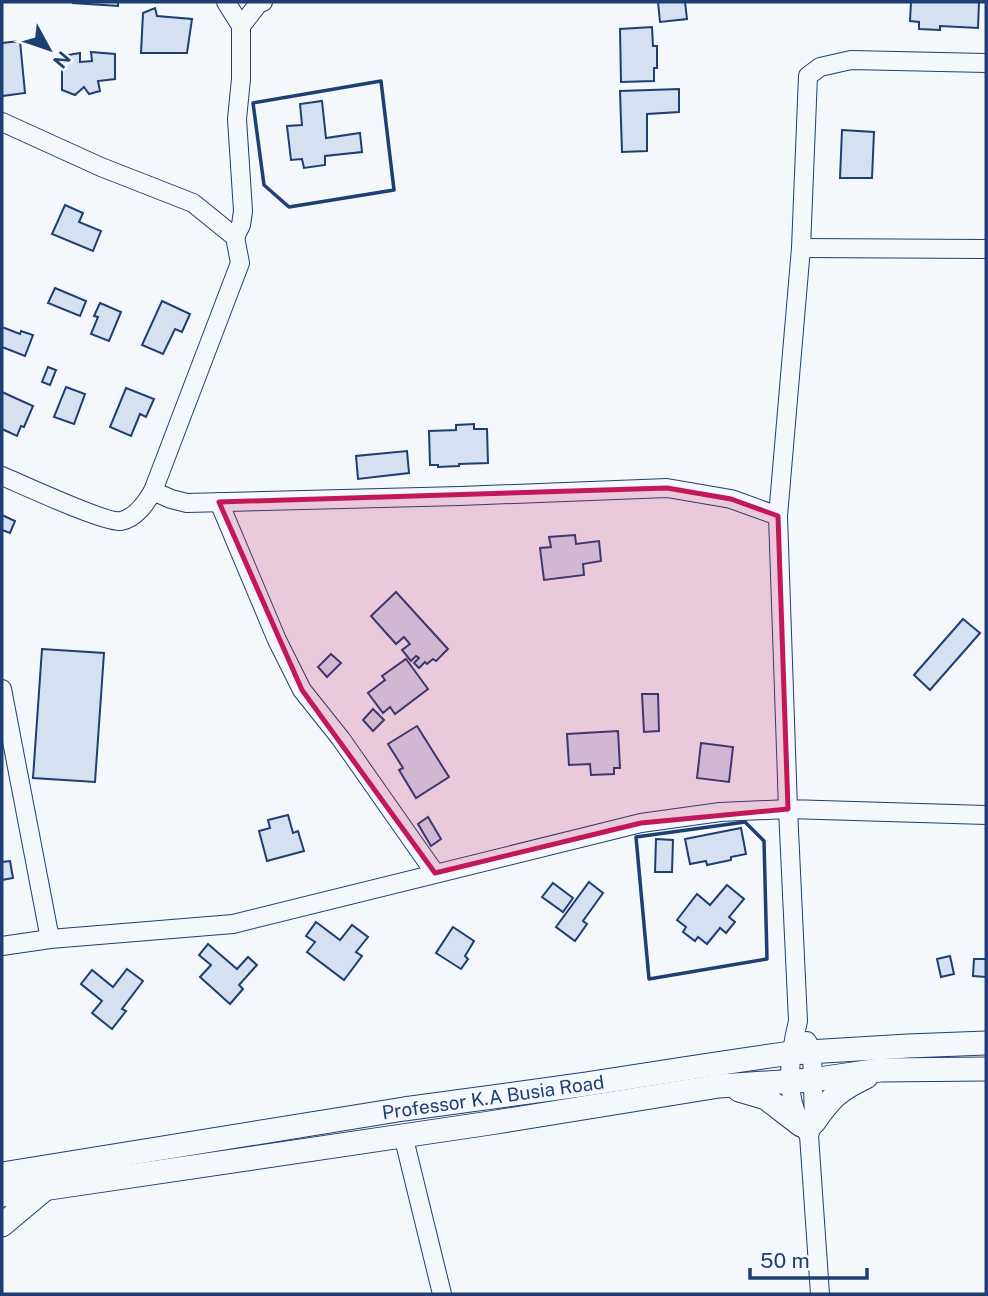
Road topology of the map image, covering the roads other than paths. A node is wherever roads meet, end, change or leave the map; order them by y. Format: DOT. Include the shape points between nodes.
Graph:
graph roads {
  1 [pos="226,2"];
  2 [pos="263,2"];
  3 [pos="241,26"];
  4 [pos="986,63"];
  5 [pos="2,122"];
  6 [pos="236,237"];
  7 [pos="801,248"];
  8 [pos="986,249"];
  9 [pos="2,476"];
  10 [pos="153,491"];
  11 [pos="219,502"];
  12 [pos="778,516"];
  13 [pos="2,689"];
  14 [pos="788,809"];
  15 [pos="986,815"];
  16 [pos="435,873"];
  17 [pos="50,939"];
  18 [pos="2,946"];
  19 [pos="986,1043"];
  20 [pos="801,1052"];
  21 [pos="986,1069"];
  22 [pos="880,1070"];
  23 [pos="801,1081"];
  24 [pos="719,1086"];
  25 [pos="808,1128"];
  26 [pos="403,1135"];
  27 [pos="2,1174"];
  28 [pos="47,1188"];
  29 [pos="2,1195"];
  30 [pos="2,1225"];
  31 [pos="442,1294"];
  32 [pos="820,1294"];
  1 -- 3 [label="street"];
  2 -- 3 [label="street"];
  3 -- 6 [label="street" via="237,119 243,211"];
  4 -- 7 [label="street" via="851,60 820,67 808,76"];
  5 -- 6 [label="street" via="193,203"];
  6 -- 10 [label="street" via="240,262"];
  7 -- 8 [label="street"];
  7 -- 12 [label="street"];
  9 -- 10 [label="street" via="120,521 134,514"];
  10 -- 11 [label="street" via="187,503"];
  11 -- 12 [label="street" via="667,488 731,499"];
  11 -- 16 [label="street" via="302,690"];
  12 -- 14 [label="street"];
  13 -- 17 [label="street"];
  14 -- 15 [label="street"];
  14 -- 16 [label="street" via="641,823"];
  14 -- 20 [label="street"];
  16 -- 17 [label="street" via="233,924"];
  17 -- 18 [label="street"];
  19 -- 20 [label="main road, Professor K.A Busia Road"];
  20 -- 23 [label="street"];
  20 -- 27 [label="main road, Professor K.A Busia Road" via="404,1109"];
  21 -- 22 [label="main road, Professor K.A Busia Road"];
  22 -- 23 [label="main road, Professor K.A Busia Road"];
  22 -- 25 [label="main road" via="835,1095"];
  23 -- 24 [label="main road, Professor K.A Busia Road"];
  23 -- 25 [label="street"];
  24 -- 25 [label="main road" via="766,1098"];
  24 -- 26 [label="main road, Professor K.A Busia Road"];
  25 -- 32 [label="street"];
  26 -- 28 [label="main road, Professor K.A Busia Road"];
  26 -- 31 [label="street"];
  28 -- 29 [label="main road, Professor K.A Busia Road"];
  28 -- 30 [label="main road"];
}
